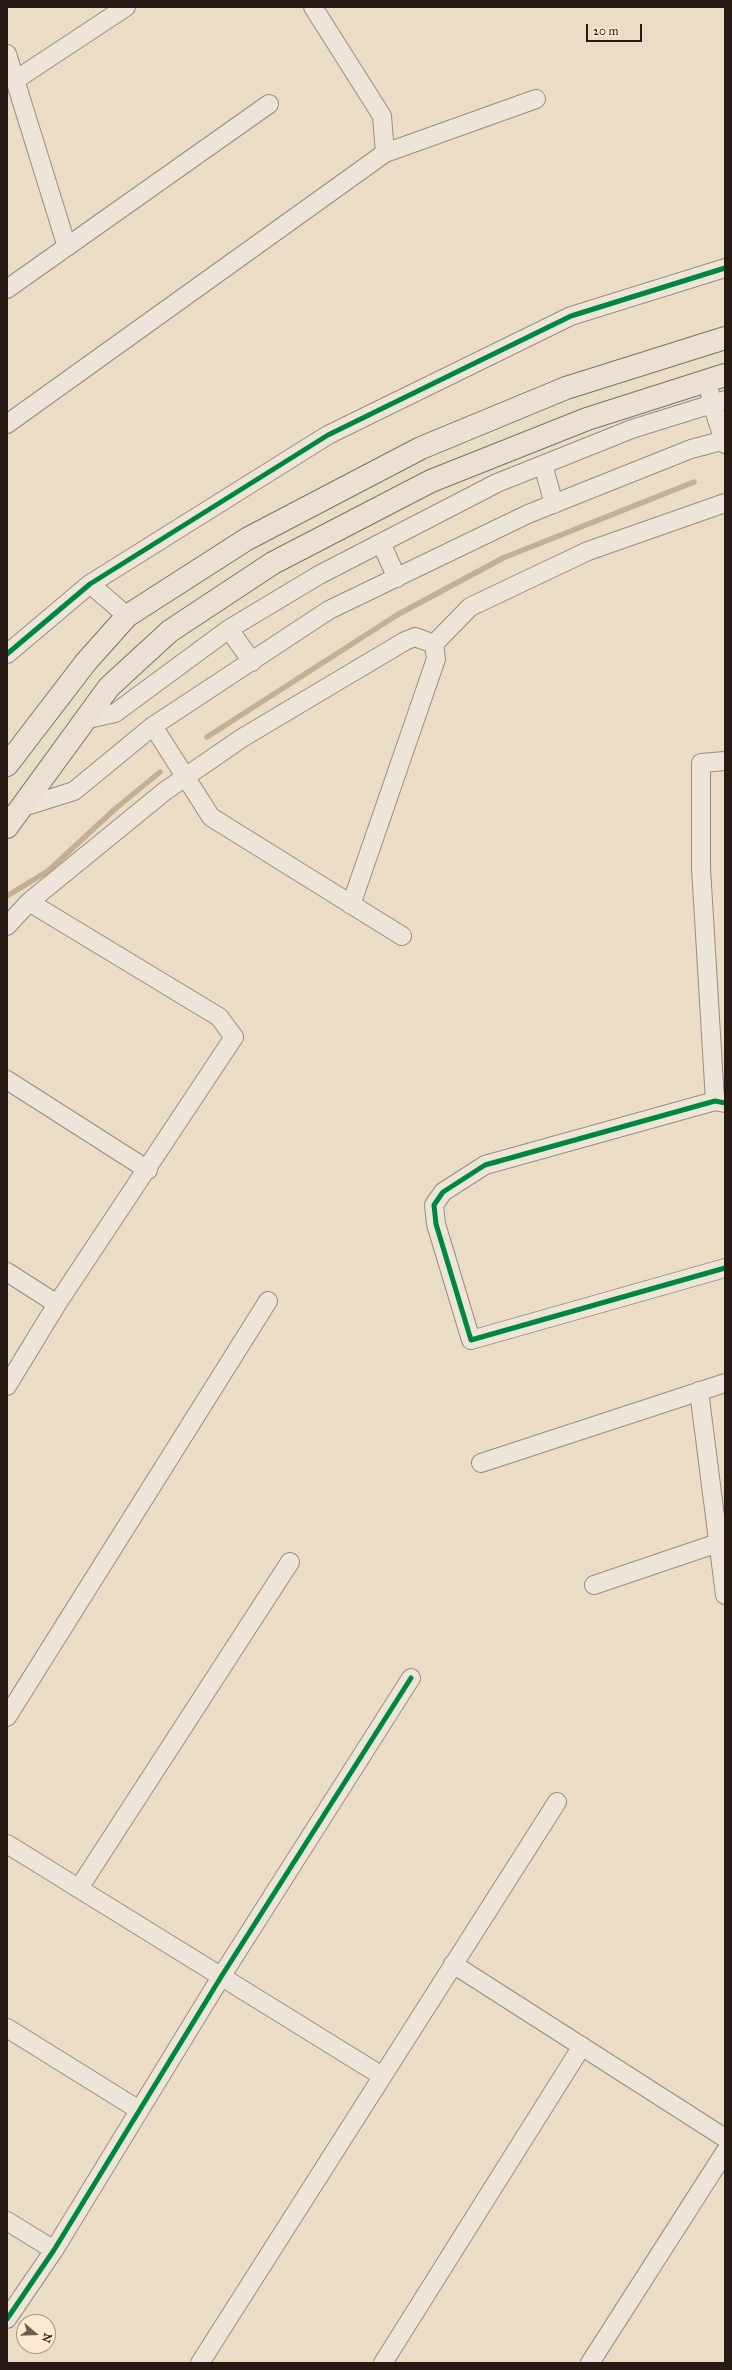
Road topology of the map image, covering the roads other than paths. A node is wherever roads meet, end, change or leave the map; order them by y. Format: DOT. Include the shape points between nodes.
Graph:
graph roads {
  1 [pos="126,7"];
  2 [pos="313,7"];
  3 [pos="7,54"];
  4 [pos="17,79"];
  5 [pos="536,99"];
  6 [pos="269,104"];
  7 [pos="385,153"];
  8 [pos="67,247"];
  9 [pos="725,268"];
  10 [pos="7,289"];
  11 [pos="725,338"];
  12 [pos="717,378"];
  13 [pos="718,402"];
  14 [pos="7,424"];
  15 [pos="724,441"];
  16 [pos="543,465"];
  17 [pos="725,503"];
  18 [pos="554,504"];
  19 [pos="381,543"];
  20 [pos="397,578"];
  21 [pos="90,584"];
  22 [pos="127,616"];
  23 [pos="229,629"];
  24 [pos="434,644"];
  25 [pos="7,654"];
  26 [pos="252,662"];
  27 [pos="84,720"];
  28 [pos="153,726"];
  29 [pos="725,761"];
  30 [pos="7,765"];
  31 [pos="186,776"];
  32 [pos="20,808"];
  33 [pos="7,827"];
  34 [pos="29,902"];
  35 [pos="351,905"];
  36 [pos="7,926"];
  37 [pos="402,936"];
  38 [pos="7,1080"];
  39 [pos="720,1102"];
  40 [pos="148,1170"];
  41 [pos="725,1268"];
  42 [pos="7,1272"];
  43 [pos="268,1301"];
  44 [pos="57,1304"];
  45 [pos="725,1383"];
  46 [pos="7,1386"];
  47 [pos="699,1391"];
  48 [pos="481,1463"];
  49 [pos="718,1543"];
  50 [pos="290,1562"];
  51 [pos="594,1585"];
  52 [pos="725,1595"];
  53 [pos="411,1678"];
  54 [pos="7,1717"];
  55 [pos="557,1802"];
  56 [pos="7,1844"];
  57 [pos="78,1888"];
  58 [pos="453,1964"];
  59 [pos="221,1977"];
  60 [pos="7,2028"];
  61 [pos="582,2046"];
  62 [pos="382,2076"];
  63 [pos="139,2110"];
  64 [pos="725,2138"];
  65 [pos="725,2152"];
  66 [pos="7,2220"];
  67 [pos="54,2250"];
  68 [pos="7,2319"];
  69 [pos="200,2363"];
  70 [pos="383,2363"];
  71 [pos="590,2363"];
  1 -- 4 [label="street"];
  2 -- 7 [label="street" via="382,116"];
  3 -- 4 [label="street"];
  4 -- 8 [label="street"];
  5 -- 7 [label="street"];
  6 -- 8 [label="street"];
  7 -- 14 [label="street"];
  8 -- 10 [label="street"];
  9 -- 21 [label="street" via="571,316 328,435"];
  11 -- 22 [label="main road" via="566,388 421,448 247,539"];
  12 -- 13 [label="street"];
  12 -- 27 [label="main road" via="587,419 432,481 273,563 170,631 109,687"];
  13 -- 15 [label="street"];
  13 -- 16 [label="street" via="632,429"];
  15 -- 18 [label="street" via="691,449"];
  16 -- 18 [label="street"];
  16 -- 19 [label="street" via="497,483"];
  17 -- 24 [label="street" via="588,551 470,607"];
  18 -- 20 [label="street"];
  19 -- 20 [label="street"];
  19 -- 23 [label="street" via="319,575"];
  20 -- 26 [label="street" via="329,610"];
  21 -- 22 [label="street"];
  21 -- 25 [label="street"];
  22 -- 30 [label="main road" via="86,662"];
  23 -- 26 [label="street"];
  23 -- 27 [label="street" via="115,713"];
  24 -- 31 [label="street" via="415,638 405,641 242,738"];
  24 -- 35 [label="street" via="436,659"];
  26 -- 28 [label="street"];
  27 -- 32 [label="main road"];
  28 -- 31 [label="street"];
  28 -- 32 [label="street" via="74,791"];
  29 -- 39 [label="street" via="700,763 701,868"];
  31 -- 34 [label="street"];
  31 -- 35 [label="street" via="211,817"];
  32 -- 33 [label="main road"];
  34 -- 36 [label="street"];
  34 -- 40 [label="street" via="219,1017 234,1037"];
  35 -- 37 [label="street"];
  38 -- 40 [label="street"];
  39 -- 41 [label="street" via="486,1165 443,1192 434,1205 436,1224 471,1340"];
  40 -- 44 [label="street"];
  42 -- 44 [label="street"];
  43 -- 54 [label="street"];
  44 -- 46 [label="street"];
  45 -- 47 [label="street"];
  47 -- 48 [label="street"];
  47 -- 49 [label="street"];
  49 -- 51 [label="street"];
  49 -- 52 [label="street"];
  50 -- 57 [label="street"];
  53 -- 59 [label="street"];
  55 -- 58 [label="street"];
  56 -- 57 [label="street"];
  57 -- 59 [label="street"];
  58 -- 61 [label="street"];
  58 -- 62 [label="street"];
  59 -- 62 [label="street"];
  59 -- 63 [label="street"];
  60 -- 63 [label="street"];
  61 -- 64 [label="street"];
  61 -- 70 [label="street"];
  62 -- 69 [label="street"];
  63 -- 67 [label="street"];
  65 -- 71 [label="street"];
  66 -- 67 [label="street"];
  67 -- 68 [label="street"];
}
